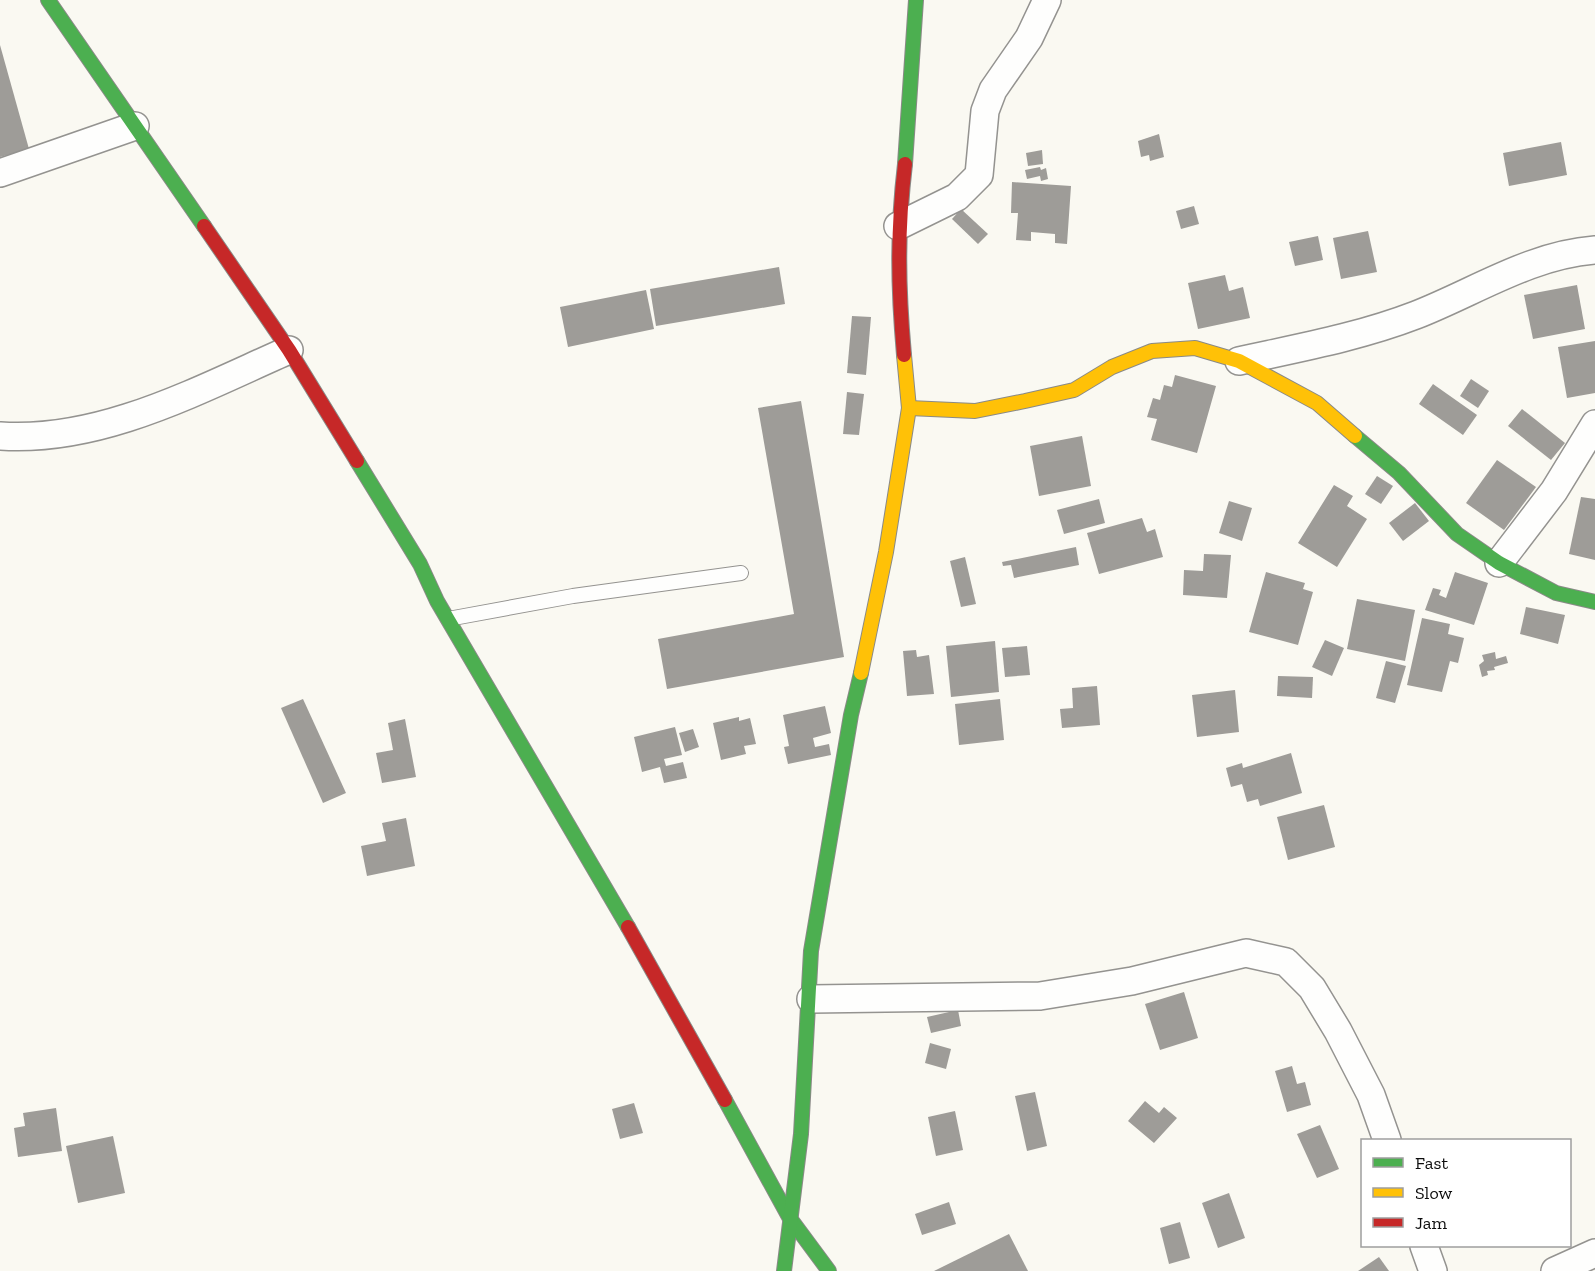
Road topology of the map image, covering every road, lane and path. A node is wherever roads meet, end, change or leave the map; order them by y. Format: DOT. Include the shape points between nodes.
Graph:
graph roads {
  1 [pos="48,0"];
  2 [pos="916,0"];
  3 [pos="1047,0"];
  4 [pos="135,126"];
  5 [pos="0,173"];
  6 [pos="898,226"];
  7 [pos="1595,250"];
  8 [pos="289,350"];
  9 [pos="1239,361"];
  10 [pos="909,408"];
  11 [pos="1595,424"];
  12 [pos="0,436"];
  13 [pos="1499,563"];
  14 [pos="741,573"];
  15 [pos="1595,602"];
  16 [pos="448,619"];
  17 [pos="811,999"];
  18 [pos="1387,1139"];
  19 [pos="789,1217"];
  20 [pos="1425,1247"];
  21 [pos="1595,1253"];
  22 [pos="784,1271"];
  23 [pos="829,1271"];
  24 [pos="1433,1271"];
  25 [pos="1555,1271"];
  1 -- 4 [label="street"];
  2 -- 6 [label="street"];
  3 -- 6 [label="street" via="1029,38 993,90 985,111 979,175 957,197"];
  4 -- 5 [label="street"];
  4 -- 8 [label="street"];
  6 -- 10 [label="street" via="899,293"];
  7 -- 9 [label="street" via="1520,267 1414,315 1340,339"];
  8 -- 12 [label="street" via="173,400 82,432 32,438"];
  8 -- 16 [label="street" via="420,564"];
  9 -- 10 [label="street" via="1195,348 1152,351 1112,367 1074,390 975,411"];
  9 -- 13 [label="street" via="1317,403 1398,473 1457,534"];
  10 -- 17 [label="street" via="884,563 851,715 825,867 812,951"];
  11 -- 13 [label="street" via="1554,492"];
  13 -- 15 [label="street" via="1556,593"];
  14 -- 16 [label="lane" via="573,596"];
  16 -- 19 [label="street" via="659,980"];
  17 -- 18 [label="street" via="1040,996 1132,981 1246,953 1286,962 1312,988 1338,1031 1371,1095"];
  17 -- 19 [label="street" via="801,1134"];
  19 -- 22 [label="street"];
  19 -- 23 [label="street"];
  20 -- 24 [label="street"];
  21 -- 25 [label="street"];
}
